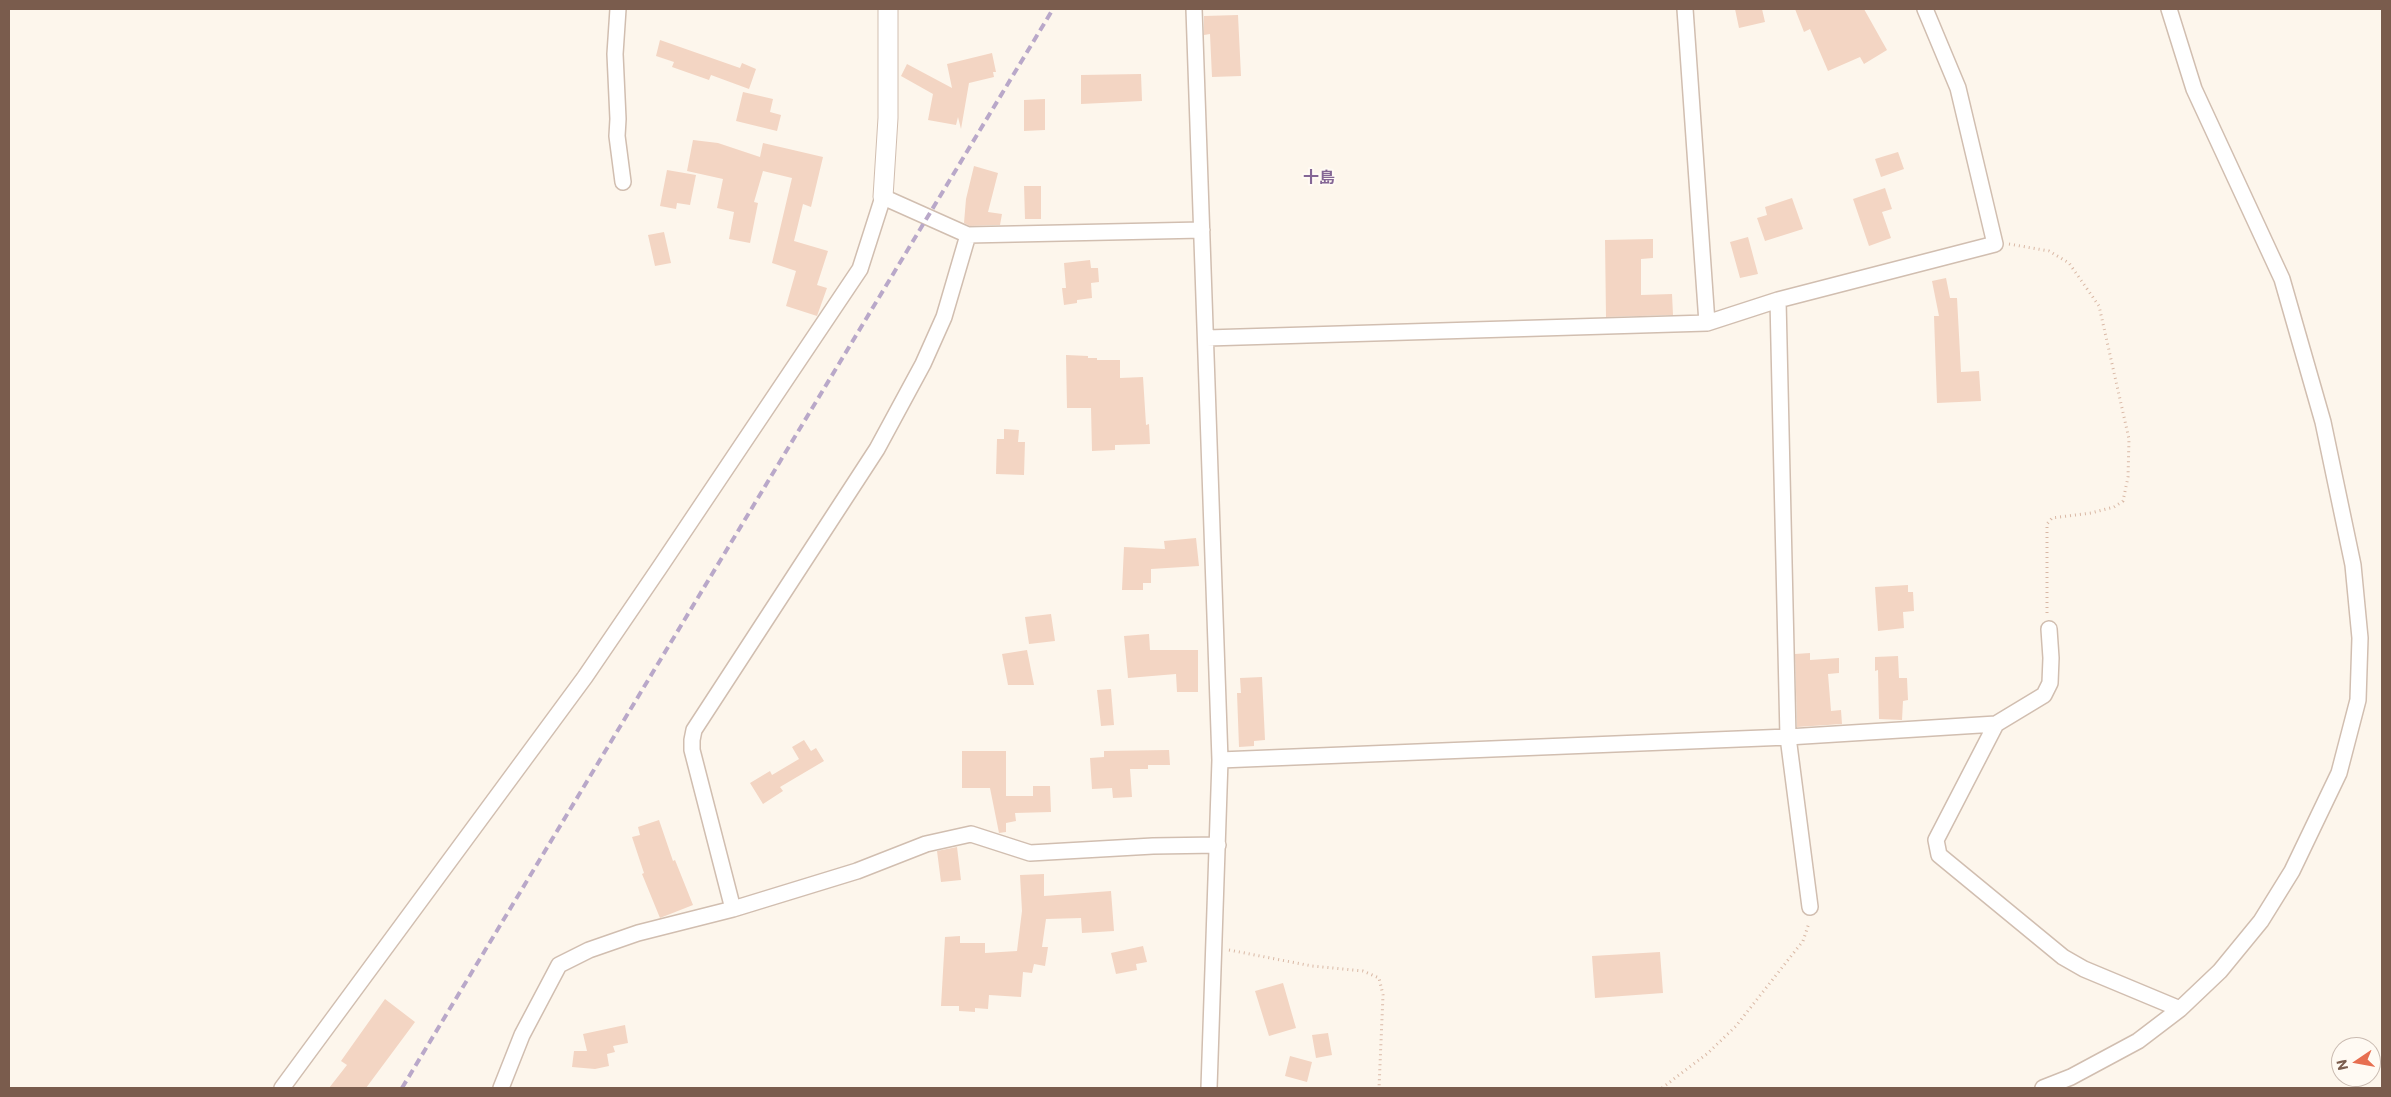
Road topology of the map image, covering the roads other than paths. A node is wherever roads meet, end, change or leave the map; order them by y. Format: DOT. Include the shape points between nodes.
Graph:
graph roads {
  1 [pos="618,9"];
  2 [pos="888,9"];
  3 [pos="1194,9"];
  4 [pos="1685,9"];
  5 [pos="1925,9"];
  6 [pos="2169,9"];
  7 [pos="623,182"];
  8 [pos="883,197"];
  9 [pos="1202,230"];
  10 [pos="968,234"];
  11 [pos="1778,300"];
  12 [pos="1707,322"];
  13 [pos="1206,338"];
  14 [pos="2048,629"];
  15 [pos="1996,724"];
  16 [pos="1788,737"];
  17 [pos="1220,760"];
  18 [pos="1218,845"];
  19 [pos="1810,907"];
  20 [pos="733,909"];
  21 [pos="2180,1010"];
  22 [pos="282,1088"];
  23 [pos="501,1088"];
  24 [pos="1209,1088"];
  25 [pos="2043,1088"];
  1 -- 7 [label="street" via="615,54 617,136"];
  2 -- 8 [label="street" via="888,118"];
  3 -- 9 [label="street"];
  4 -- 12 [label="street"];
  5 -- 11 [label="street" via="1958,88 1995,244"];
  6 -- 21 [label="street" via="2194,89 2282,279 2323,422 2353,565 2360,638 2358,700 2339,773 2292,872 2261,921 2220,971"];
  8 -- 10 [label="street"];
  8 -- 22 [label="street" via="860,268 633,606 579,686"];
  9 -- 10 [label="street"];
  9 -- 13 [label="street"];
  10 -- 20 [label="street" via="944,317 923,364 877,449 694,730 692,750"];
  11 -- 12 [label="street"];
  11 -- 16 [label="street"];
  12 -- 13 [label="street"];
  13 -- 17 [label="street"];
  14 -- 15 [label="street" via="2050,682 2044,695"];
  15 -- 16 [label="street"];
  15 -- 21 [label="street" via="1936,840 1939,855 2063,956 2084,969"];
  16 -- 17 [label="street"];
  16 -- 19 [label="street"];
  17 -- 18 [label="street"];
  18 -- 20 [label="street" via="1030,853 971,834 926,844 857,870"];
  18 -- 24 [label="street"];
  20 -- 23 [label="street" via="638,933 589,950 559,965 522,1035"];
  21 -- 25 [label="street" via="2138,1041 2071,1077"];
}
